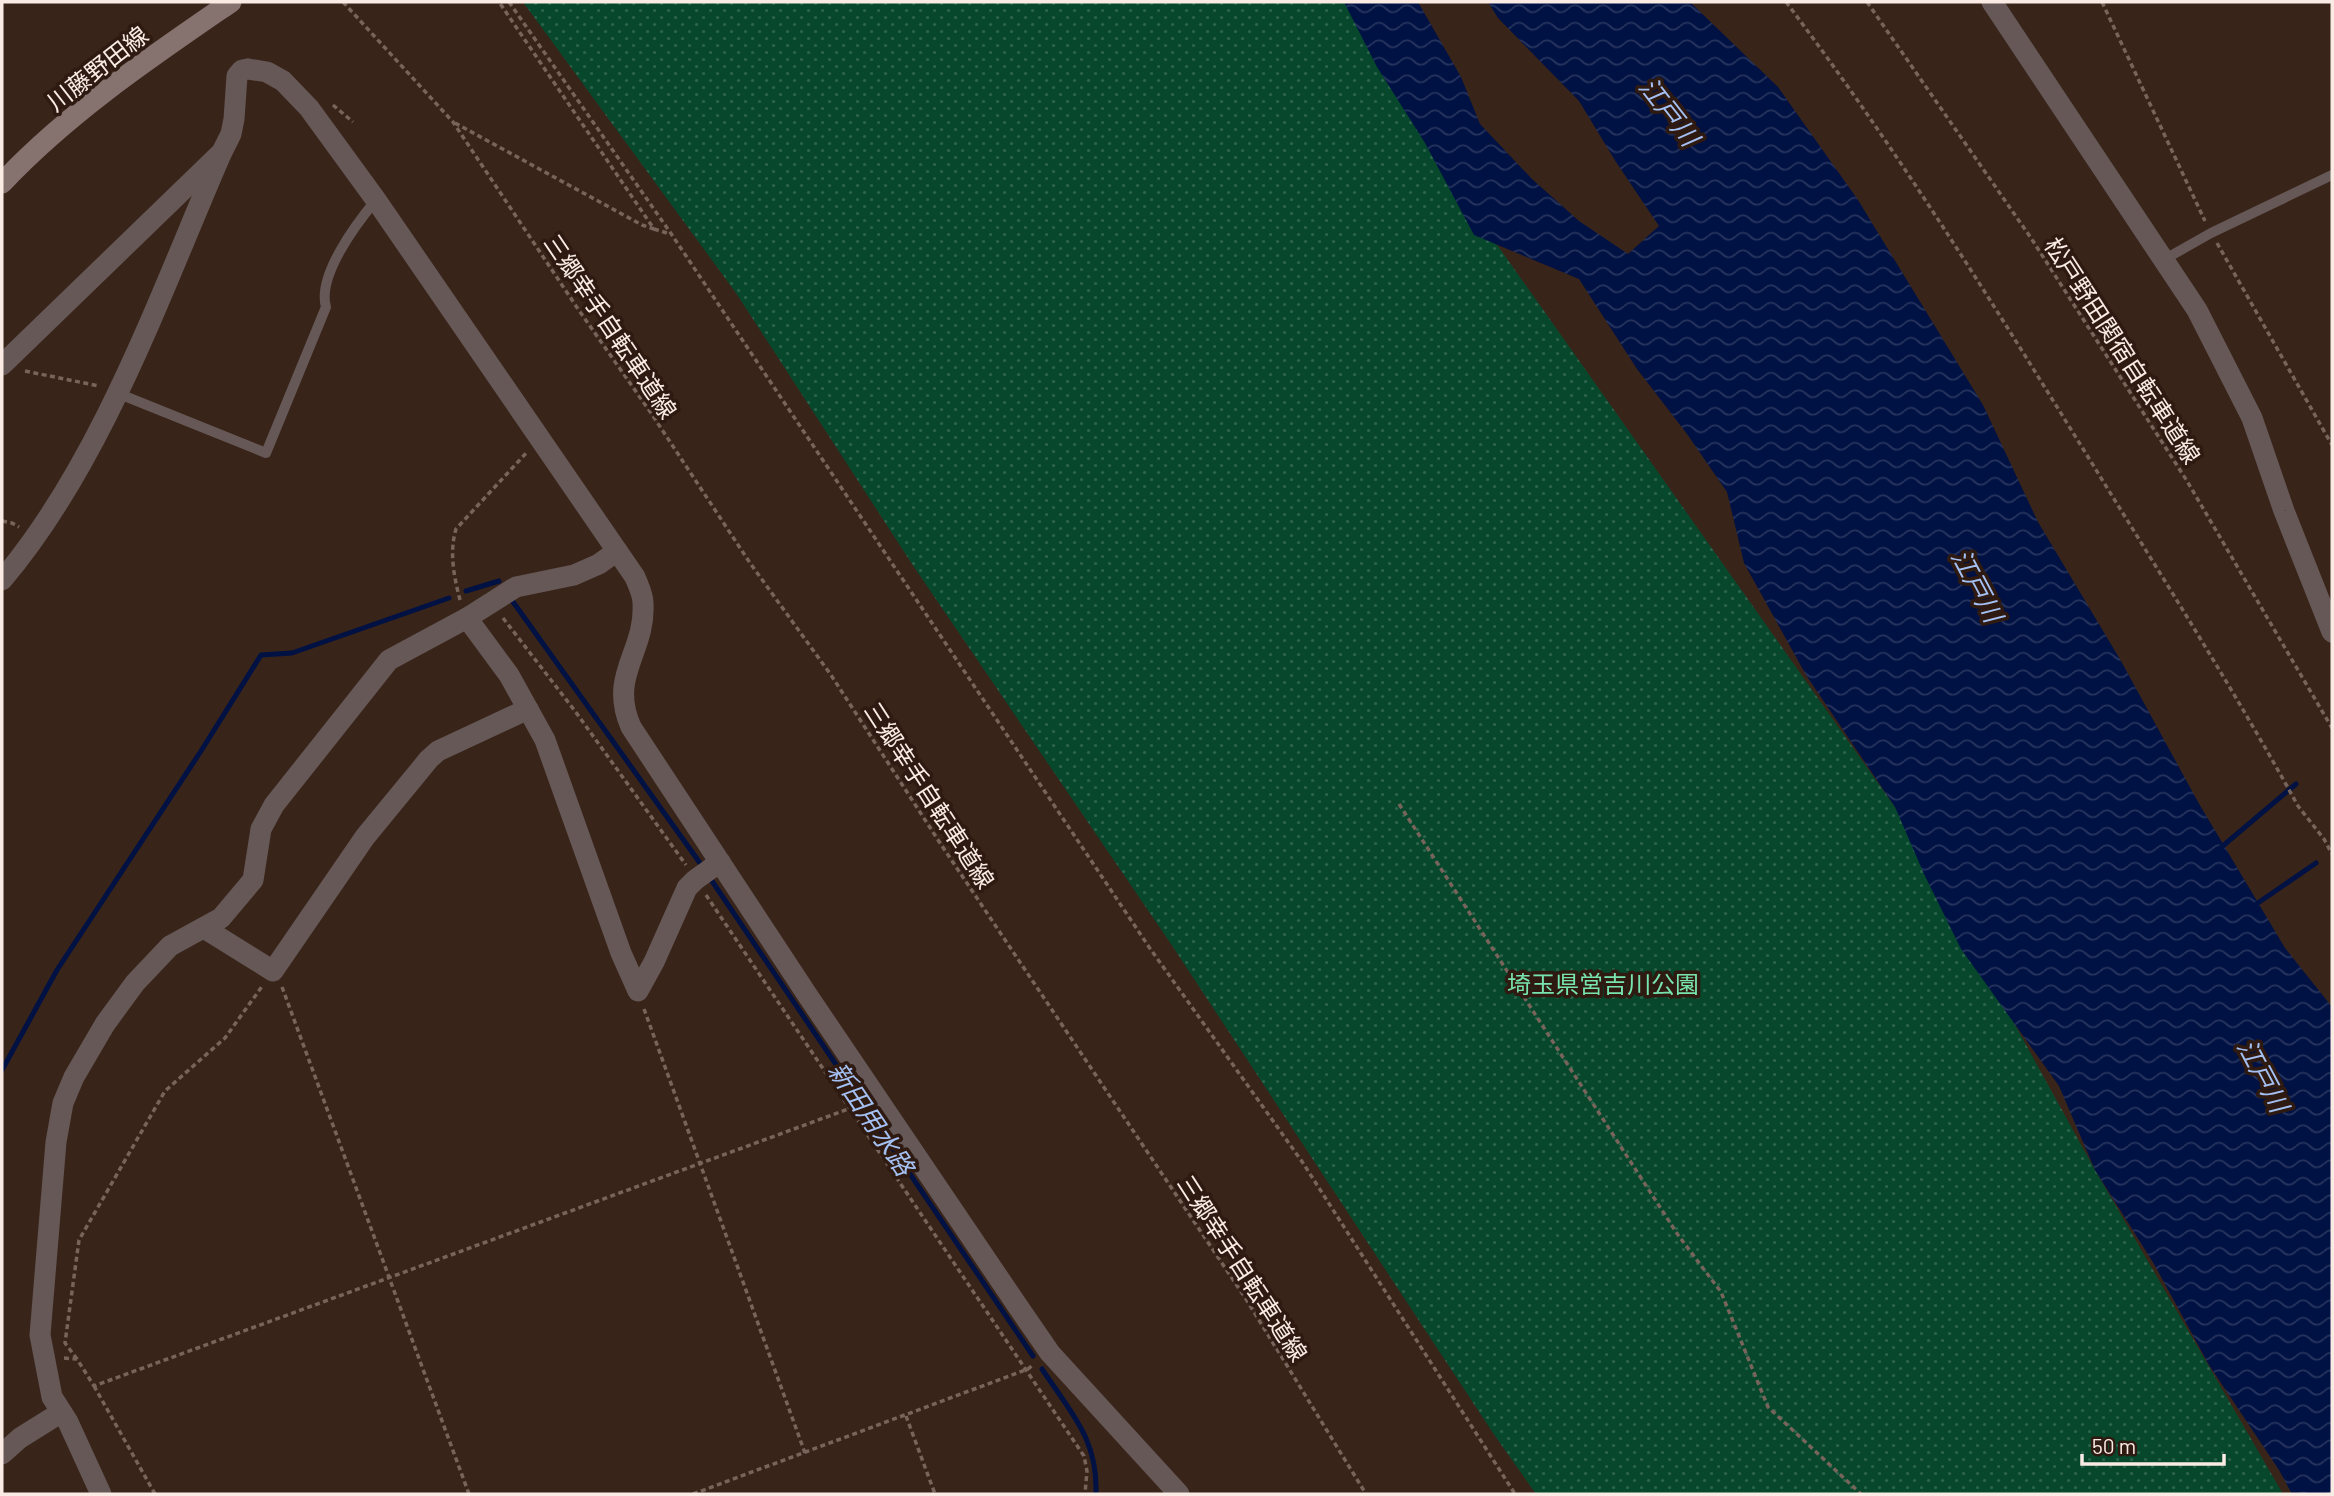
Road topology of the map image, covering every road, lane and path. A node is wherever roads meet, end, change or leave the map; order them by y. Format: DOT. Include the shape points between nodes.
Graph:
graph roads {
  1 [pos="231,2"];
  2 [pos="343,2"];
  3 [pos="499,2"];
  4 [pos="509,2"];
  5 [pos="1786,2"];
  6 [pos="1867,2"];
  7 [pos="1992,2"];
  8 [pos="453,122"];
  9 [pos="222,152"];
  10 [pos="2332,175"];
  11 [pos="2,183"];
  12 [pos="376,200"];
  13 [pos="654,229"];
  14 [pos="671,234"];
  15 [pos="2165,259"];
  16 [pos="8,367"];
  17 [pos="117,393"];
  18 [pos="539,440"];
  19 [pos="617,551"];
  20 [pos="2,580"];
  21 [pos="491,603"];
  22 [pos="467,618"];
  23 [pos="2332,632"];
  24 [pos="528,709"];
  25 [pos="2332,727"];
  26 [pos="1399,804"];
  27 [pos="2332,854"];
  28 [pos="720,862"];
  29 [pos="695,880"];
  30 [pos="204,928"];
  31 [pos="273,971"];
  32 [pos="638,991"];
  33 [pos="851,1108"];
  34 [pos="699,1165"];
  35 [pos="390,1277"];
  36 [pos="1051,1353"];
  37 [pos="60,1357"];
  38 [pos="77,1359"];
  39 [pos="1028,1369"];
  40 [pos="94,1386"];
  41 [pos="60,1413"];
  42 [pos="906,1416"];
  43 [pos="805,1453"];
  44 [pos="2,1454"];
  45 [pos="101,1494"];
  46 [pos="155,1494"];
  47 [pos="469,1494"];
  48 [pos="693,1494"];
  49 [pos="935,1494"];
  50 [pos="1086,1494"];
  51 [pos="1179,1494"];
  52 [pos="1366,1494"];
  53 [pos="1515,1494"];
  54 [pos="1861,1494"];
  1 -- 11 [label="main road, 川藤野田線" via="67,123"];
  2 -- 8 [label="path, 三郷幸手自転車道線"];
  3 -- 13 [label="path"];
  4 -- 14 [label="path"];
  5 -- 27 [label="path" via="1841,75 1977,277 2298,806"];
  6 -- 25 [label="path, 松戸野田関宿自転車道線" via="2031,238 2187,481"];
  7 -- 15 [label="street"];
  8 -- 13 [label="path, 三郷幸手自転車道線"];
  8 -- 52 [label="path, 三郷幸手自転車道線" via="750,563 831,675 1245,1299"];
  9 -- 12 [label="street" via="234,119 237,76 248,69 267,72 298,94"];
  9 -- 16 [label="street"];
  9 -- 17 [label="street"];
  10 -- 15 [label="lane"];
  12 -- 17 [label="lane" via="346,239 324,291 326,307 266,453"];
  12 -- 18 [label="street"];
  13 -- 14 [label="path, 三郷幸手自転車道線"];
  14 -- 53 [label="path" via="1149,947 1303,1163"];
  15 -- 23 [label="street" via="2197,310 2252,418"];
  16 -- 17 [label="path" via="91,383"];
  17 -- 20 [label="street" via="65,488"];
  18 -- 19 [label="street"];
  18 -- 22 [label="path" via="456,529 453,569"];
  19 -- 21 [label="street" via="574,575 516,587"];
  19 -- 28 [label="street" via="635,577 643,600 640,631 623,680 625,713"];
  21 -- 22 [label="street"];
  21 -- 29 [label="path" via="575,711"];
  22 -- 24 [label="street"];
  22 -- 30 [label="street" via="407,648 380,669 274,805 261,829 253,880 221,918"];
  24 -- 31 [label="street" via="429,759 365,836"];
  24 -- 32 [label="street" via="545,740"];
  26 -- 54 [label="path" via="1678,1235 1721,1292 1768,1407"];
  28 -- 29 [label="street"];
  28 -- 36 [label="street"];
  29 -- 32 [label="street"];
  29 -- 33 [label="path"];
  30 -- 31 [label="street"];
  30 -- 41 [label="street" via="170,946 135,983 105,1024 63,1103 40,1335 50,1391"];
  31 -- 35 [label="path" via="285,992"];
  31 -- 38 [label="path" via="225,1038 165,1091 79,1240 65,1343"];
  32 -- 34 [label="path"];
  33 -- 34 [label="path"];
  33 -- 39 [label="path"];
  34 -- 35 [label="path"];
  34 -- 43 [label="path"];
  35 -- 40 [label="path"];
  35 -- 47 [label="path"];
  36 -- 39 [label="path"];
  36 -- 51 [label="street"];
  37 -- 38 [label="path"];
  38 -- 40 [label="path"];
  39 -- 42 [label="path"];
  39 -- 50 [label="path" via="1084,1455"];
  40 -- 46 [label="path"];
  41 -- 44 [label="street"];
  41 -- 45 [label="street"];
  42 -- 43 [label="path"];
  42 -- 49 [label="path"];
  43 -- 48 [label="path"];
}
